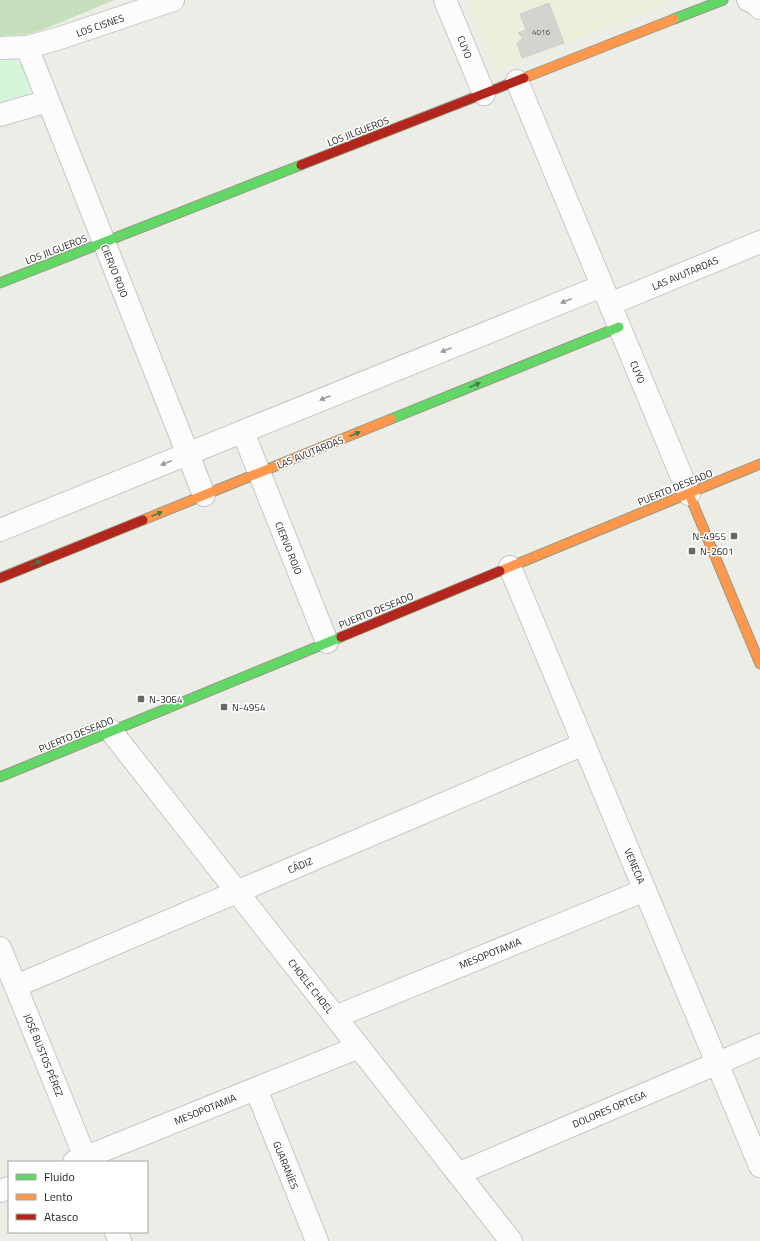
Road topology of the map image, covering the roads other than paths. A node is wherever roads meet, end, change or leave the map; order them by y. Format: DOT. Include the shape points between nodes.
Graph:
graph roads {
  1 [pos="173,0"];
  2 [pos="445,0"];
  3 [pos="724,0"];
  4 [pos="748,0"];
  5 [pos="760,8"];
  6 [pos="27,47"];
  7 [pos="0,48"];
  8 [pos="517,81"];
  9 [pos="484,94"];
  10 [pos="48,101"];
  11 [pos="0,115"];
  12 [pos="104,242"];
  13 [pos="760,242"];
  14 [pos="0,283"];
  15 [pos="606,295"];
  16 [pos="619,327"];
  17 [pos="243,432"];
  18 [pos="188,454"];
  19 [pos="760,464"];
  20 [pos="260,473"];
  21 [pos="689,494"];
  22 [pos="204,495"];
  23 [pos="0,530"];
  24 [pos="510,567"];
  25 [pos="0,578"];
  26 [pos="327,642"];
  27 [pos="760,664"];
  28 [pos="111,732"];
  29 [pos="584,744"];
  30 [pos="0,777"];
  31 [pos="645,890"];
  32 [pos="237,892"];
  33 [pos="0,948"];
  34 [pos="16,986"];
  35 [pos="335,1017"];
  36 [pos="760,1045"];
  37 [pos="359,1047"];
  38 [pos="717,1063"];
  39 [pos="256,1089"];
  40 [pos="82,1160"];
  41 [pos="760,1166"];
  42 [pos="458,1174"];
  43 [pos="317,1241"];
  44 [pos="510,1241"];
  1 -- 6 [label="street, LOS CISNES"];
  2 -- 9 [label="street, CUYO"];
  3 -- 8 [label="street, LOS JILGUEROS"];
  4 -- 5 [label="street"];
  6 -- 7 [label="street, LOS CISNES"];
  6 -- 10 [label="street, CIERVO ROJO"];
  8 -- 9 [label="street, LOS JILGUEROS"];
  8 -- 15 [label="street, CUYO"];
  9 -- 12 [label="street, LOS JILGUEROS"];
  10 -- 11 [label="street"];
  10 -- 12 [label="street, CIERVO ROJO"];
  12 -- 14 [label="street, LOS JILGUEROS"];
  12 -- 18 [label="street, CIERVO ROJO"];
  13 -- 15 [label="street, LAS AVUTARDAS"];
  15 -- 16 [label="street, CUYO"];
  15 -- 17 [label="street, LAS AVUTARDAS, one-way"];
  20 -- 16 [label="street, LAS AVUTARDAS, one-way"];
  16 -- 21 [label="street, CUYO"];
  17 -- 18 [label="street, LAS AVUTARDAS"];
  17 -- 20 [label="street, CIERVO ROJO"];
  18 -- 22 [label="street, CIERVO ROJO"];
  18 -- 23 [label="street, LAS AVUTARDAS, one-way"];
  19 -- 21 [label="street, PUERTO DESEADO"];
  20 -- 22 [label="street, LAS AVUTARDAS"];
  20 -- 26 [label="street, CIERVO ROJO"];
  21 -- 24 [label="street, PUERTO DESEADO"];
  21 -- 27 [label="street, CUYO"];
  25 -- 22 [label="street, LAS AVUTARDAS, one-way"];
  24 -- 26 [label="street, PUERTO DESEADO"];
  24 -- 29 [label="street, VENECIA"];
  26 -- 28 [label="street, PUERTO DESEADO"];
  28 -- 30 [label="street, PUERTO DESEADO"];
  28 -- 32 [label="street, CHOELE CHOEL"];
  29 -- 31 [label="street, VENECIA"];
  29 -- 32 [label="street, CÁDIZ"];
  31 -- 35 [label="street, MESOPOTAMIA"];
  31 -- 38 [label="street, VENECIA"];
  32 -- 34 [label="street, CÁDIZ"];
  32 -- 35 [label="street, CHOELE CHOEL"];
  33 -- 34 [label="street, JOSÉ BUSTOS PÉREZ"];
  34 -- 40 [label="street, JOSÉ BUSTOS PÉREZ"];
  35 -- 37 [label="street, CHOELE CHOEL"];
  36 -- 38 [label="street, DOLORES ORTEGA"];
  37 -- 39 [label="street, MESOPOTAMIA"];
  37 -- 42 [label="street, CHOELE CHOEL"];
  38 -- 41 [label="street, VENECIA"];
  38 -- 42 [label="street, DOLORES ORTEGA"];
  39 -- 40 [label="street, MESOPOTAMIA"];
  39 -- 43 [label="street, GUARANÍES"];
  42 -- 44 [label="street, CHOELE CHOEL"];
}
